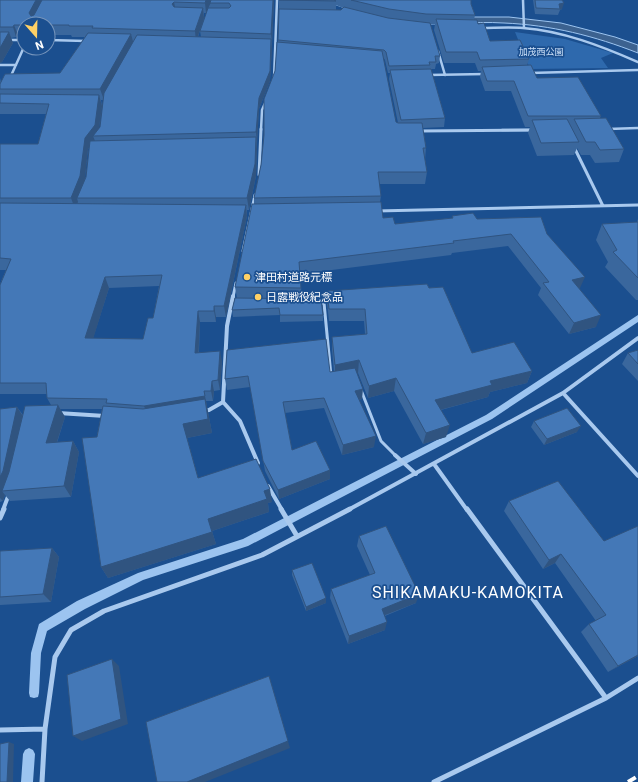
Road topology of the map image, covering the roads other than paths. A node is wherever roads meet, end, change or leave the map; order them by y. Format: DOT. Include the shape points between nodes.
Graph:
graph roads {
  1 [pos="277,0"];
  2 [pos="523,0"];
  3 [pos="276,13"];
  4 [pos="284,14"];
  5 [pos="477,28"];
  6 [pos="524,28"];
  7 [pos="0,40"];
  8 [pos="16,40"];
  9 [pos="56,40"];
  10 [pos="93,42"];
  11 [pos="269,47"];
  12 [pos="276,47"];
  13 [pos="437,48"];
  14 [pos="20,56"];
  15 [pos="638,62"];
  16 [pos="0,65"];
  17 [pos="16,65"];
  18 [pos="638,70"];
  19 [pos="522,73"];
  20 [pos="492,74"];
  21 [pos="445,75"];
  22 [pos="423,76"];
  23 [pos="273,82"];
  24 [pos="7,85"];
  25 [pos="268,96"];
  26 [pos="638,128"];
  27 [pos="602,129"];
  28 [pos="534,130"];
  29 [pos="412,131"];
  30 [pos="572,144"];
  31 [pos="254,146"];
  32 [pos="262,146"];
  33 [pos="258,183"];
  34 [pos="256,191"];
  35 [pos="638,205"];
  36 [pos="603,206"];
  37 [pos="368,211"];
  38 [pos="242,213"];
  39 [pos="250,213"];
  40 [pos="258,213"];
  41 [pos="241,258"];
  42 [pos="237,280"];
  43 [pos="232,302"];
  44 [pos="240,302"];
  45 [pos="317,303"];
  46 [pos="638,338"];
  47 [pos="332,381"];
  48 [pos="359,383"];
  49 [pos="563,393"];
  50 [pos="223,402"];
  51 [pos="201,411"];
  52 [pos="51,414"];
  53 [pos="111,416"];
  54 [pos="395,454"];
  55 [pos="434,464"];
  56 [pos="259,466"];
  57 [pos="416,474"];
  58 [pos="638,476"];
  59 [pos="265,480"];
  60 [pos="11,489"];
  61 [pos="0,518"];
  62 [pos="297,536"];
  63 [pos="638,678"];
  64 [pos="606,698"];
  65 [pos="45,729"];
  66 [pos="0,730"];
  67 [pos="42,782"];
  68 [pos="434,782"];
  1 -- 3 [label="street"];
  2 -- 6 [label="street"];
  3 -- 4 [label="street"];
  3 -- 12 [label="street"];
  5 -- 6 [label="street"];
  6 -- 15 [label="street" via="572,38 614,51"];
  7 -- 8 [label="street"];
  9 -- 10 [label="street"];
  11 -- 12 [label="street"];
  12 -- 23 [label="street"];
  13 -- 21 [label="street"];
  14 -- 17 [label="street"];
  16 -- 17 [label="street"];
  17 -- 24 [label="street"];
  18 -- 19 [label="street"];
  20 -- 21 [label="street"];
  21 -- 22 [label="street"];
  25 -- 32 [label="street" via="262,110"];
  26 -- 27 [label="street"];
  28 -- 29 [label="street"];
  30 -- 36 [label="street"];
  31 -- 32 [label="lane"];
  32 -- 33 [label="street"];
  34 -- 39 [label="street"];
  35 -- 36 [label="street"];
  36 -- 37 [label="street"];
  38 -- 39 [label="street"];
  39 -- 40 [label="street"];
  39 -- 41 [label="street"];
  42 -- 43 [label="street"];
  43 -- 44 [label="lane"];
  43 -- 50 [label="street" via="227,326"];
  45 -- 47 [label="lane" via="324,303"];
  46 -- 49 [label="street"];
  48 -- 54 [label="lane" via="381,441"];
  49 -- 55 [label="street"];
  49 -- 58 [label="street"];
  50 -- 51 [label="street" via="209,410"];
  50 -- 56 [label="street" via="240,421"];
  52 -- 53 [label="street"];
  54 -- 57 [label="street"];
  55 -- 57 [label="street"];
  55 -- 64 [label="street"];
  57 -- 62 [label="street"];
  59 -- 62 [label="street"];
  60 -- 61 [label="street"];
  62 -- 65 [label="street" via="262,555 104,610 71,630 55,657"];
  63 -- 64 [label="street"];
  64 -- 68 [label="street"];
  65 -- 66 [label="street"];
  65 -- 67 [label="street"];
}
